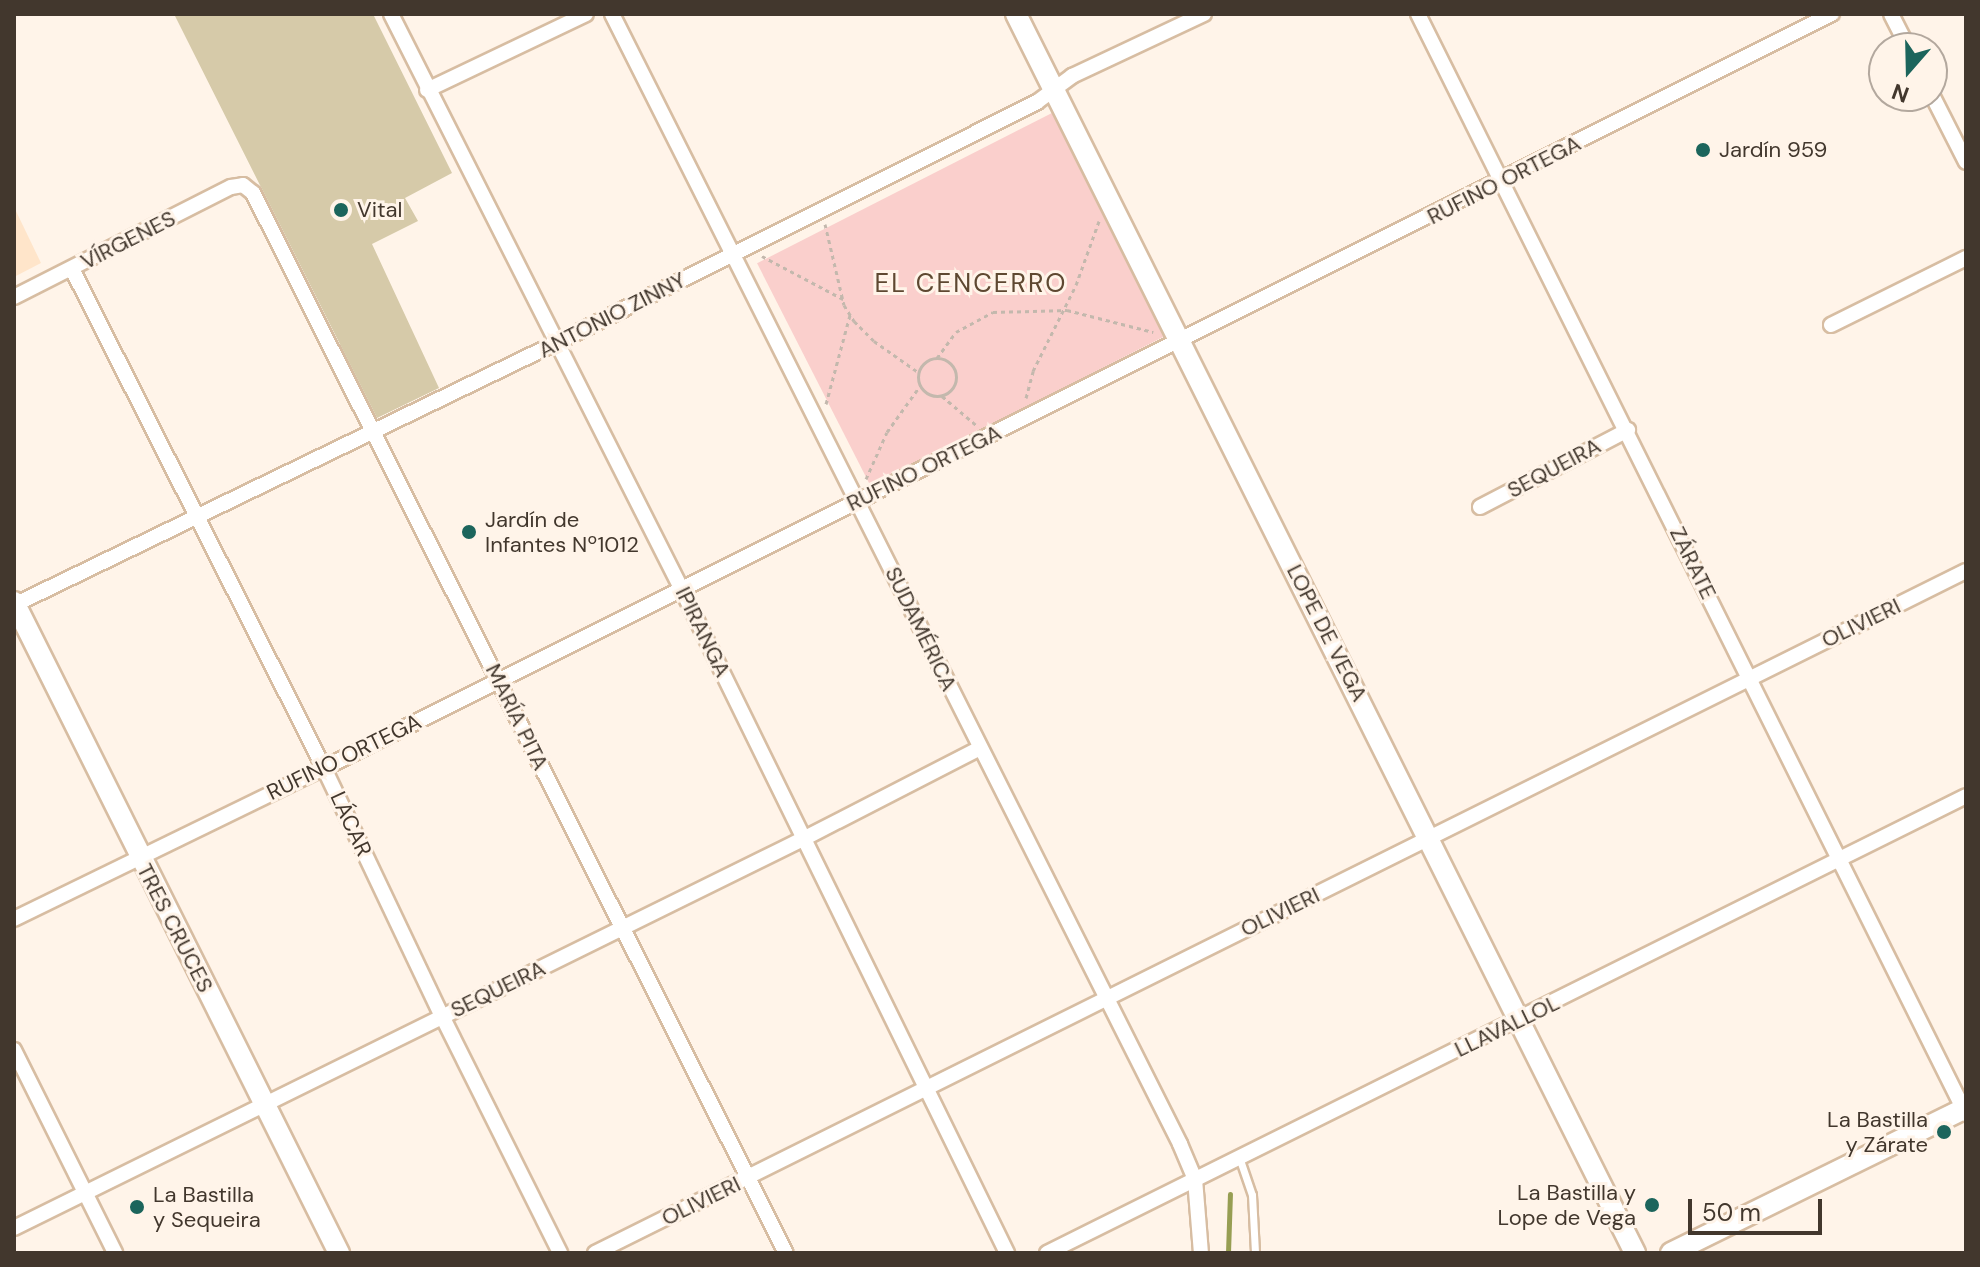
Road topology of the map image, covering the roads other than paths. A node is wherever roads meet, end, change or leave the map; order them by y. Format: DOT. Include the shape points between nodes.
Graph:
graph roads {
  1 [pos="391,14"];
  2 [pos="586,14"];
  3 [pos="612,14"];
  4 [pos="1016,14"];
  5 [pos="1204,14"];
  6 [pos="1418,14"];
  7 [pos="1832,14"];
  8 [pos="1891,14"];
  9 [pos="1900,32"];
  10 [pos="427,90"];
  11 [pos="1054,90"];
  12 [pos="1941,112"];
  13 [pos="1966,162"];
  14 [pos="1502,181"];
  15 [pos="243,185"];
  16 [pos="734,253"];
  17 [pos="1966,258"];
  18 [pos="72,269"];
  19 [pos="14,297"];
  20 [pos="1831,325"];
  21 [pos="1180,340"];
  22 [pos="556,343"];
  23 [pos="1628,430"];
  24 [pos="375,431"];
  25 [pos="857,501"];
  26 [pos="1480,507"];
  27 [pos="197,519"];
  28 [pos="1966,571"];
  29 [pos="681,588"];
  30 [pos="14,604"];
  31 [pos="1749,678"];
  32 [pos="499,680"];
  33 [pos="980,748"];
  34 [pos="324,768"];
  35 [pos="1966,796"];
  36 [pos="805,838"];
  37 [pos="1429,838"];
  38 [pos="139,856"];
  39 [pos="1840,859"];
  40 [pos="14,919"];
  41 [pos="623,929"];
  42 [pos="1105,999"];
  43 [pos="442,1016"];
  44 [pos="1521,1019"];
  45 [pos="14,1050"];
  46 [pos="926,1089"];
  47 [pos="264,1103"];
  48 [pos="1965,1110"];
  49 [pos="1239,1157"];
  50 [pos="748,1178"];
  51 [pos="1195,1179"];
  52 [pos="85,1193"];
  53 [pos="14,1228"];
  54 [pos="115,1253"];
  55 [pos="339,1253"];
  56 [pos="560,1253"];
  57 [pos="595,1253"];
  58 [pos="786,1253"];
  59 [pos="1007,1253"];
  60 [pos="1047,1253"];
  61 [pos="1201,1253"];
  62 [pos="1255,1253"];
  63 [pos="1635,1253"];
  64 [pos="1671,1253"];
  1 -- 10 [label="street, IPIRANGA"];
  2 -- 10 [label="street"];
  3 -- 16 [label="street, SUDAMÉRICA"];
  4 -- 11 [label="street, LOPE DE VEGA"];
  5 -- 11 [label="street, ANTONIO ZINNY" via="1072,76"];
  6 -- 14 [label="street, ZÁRATE"];
  7 -- 14 [label="street, RUFINO ORTEGA"];
  8 -- 9 [label="street"];
  10 -- 22 [label="street, IPIRANGA"];
  11 -- 16 [label="street, ANTONIO ZINNY"];
  11 -- 21 [label="street, LOPE DE VEGA"];
  12 -- 13 [label="street"];
  14 -- 21 [label="street, RUFINO ORTEGA"];
  14 -- 23 [label="street, ZÁRATE"];
  15 -- 18 [label="street, VÍRGENES"];
  15 -- 24 [label="street, MARÍA PITA" via="253,193"];
  16 -- 22 [label="street, ANTONIO ZINNY"];
  16 -- 25 [label="street, SUDAMÉRICA"];
  17 -- 20 [label="street"];
  18 -- 19 [label="street, VÍRGENES"];
  18 -- 27 [label="street, LÁCAR"];
  21 -- 25 [label="street, RUFINO ORTEGA"];
  21 -- 37 [label="street, LOPE DE VEGA"];
  22 -- 24 [label="street, ANTONIO ZINNY"];
  22 -- 29 [label="street, IPIRANGA"];
  23 -- 26 [label="street, SEQUEIRA"];
  23 -- 31 [label="street, ZÁRATE"];
  24 -- 27 [label="street, ANTONIO ZINNY"];
  24 -- 32 [label="street, MARÍA PITA"];
  25 -- 29 [label="street, RUFINO ORTEGA"];
  25 -- 33 [label="street, SUDAMÉRICA"];
  27 -- 30 [label="street, ANTONIO ZINNY"];
  27 -- 34 [label="street, LÁCAR"];
  28 -- 31 [label="street, OLIVIERI"];
  29 -- 32 [label="street, RUFINO ORTEGA"];
  29 -- 36 [label="street, IPIRANGA"];
  30 -- 38 [label="street, TRES CRUCES"];
  31 -- 37 [label="street, OLIVIERI"];
  31 -- 39 [label="street, ZÁRATE"];
  32 -- 34 [label="street, RUFINO ORTEGA"];
  32 -- 41 [label="street, MARÍA PITA"];
  33 -- 36 [label="street, SEQUEIRA"];
  33 -- 42 [label="street, SUDAMÉRICA"];
  34 -- 38 [label="street, RUFINO ORTEGA"];
  34 -- 43 [label="street, LÁCAR"];
  35 -- 39 [label="street, LLAVALLOL"];
  36 -- 41 [label="street, SEQUEIRA"];
  36 -- 46 [label="street, IPIRANGA"];
  37 -- 42 [label="street, OLIVIERI"];
  37 -- 44 [label="street, LOPE DE VEGA"];
  38 -- 40 [label="street, RUFINO ORTEGA"];
  38 -- 47 [label="street, TRES CRUCES"];
  39 -- 44 [label="street, LLAVALLOL"];
  39 -- 48 [label="street, ZÁRATE"];
  41 -- 43 [label="street, SEQUEIRA"];
  41 -- 50 [label="street, MARÍA PITA"];
  42 -- 46 [label="street, OLIVIERI"];
  42 -- 51 [label="street, SUDAMÉRICA"];
  43 -- 47 [label="street, SEQUEIRA"];
  43 -- 56 [label="street, LÁCAR"];
  44 -- 49 [label="street, LLAVALLOL"];
  44 -- 63 [label="street, LOPE DE VEGA"];
  45 -- 52 [label="street"];
  46 -- 50 [label="street, OLIVIERI"];
  46 -- 59 [label="street, IPIRANGA"];
  47 -- 52 [label="street, SEQUEIRA"];
  47 -- 55 [label="street, TRES CRUCES"];
  48 -- 64 [label="street"];
  49 -- 51 [label="street, LLAVALLOL"];
  49 -- 62 [label="lane" via="1252,1195"];
  50 -- 57 [label="street, OLIVIERI"];
  50 -- 58 [label="street, MARÍA PITA"];
  51 -- 60 [label="street, LLAVALLOL"];
  51 -- 61 [label="street, SUDAMÉRICA"];
  52 -- 53 [label="street, SEQUEIRA"];
  52 -- 54 [label="street"];
}
